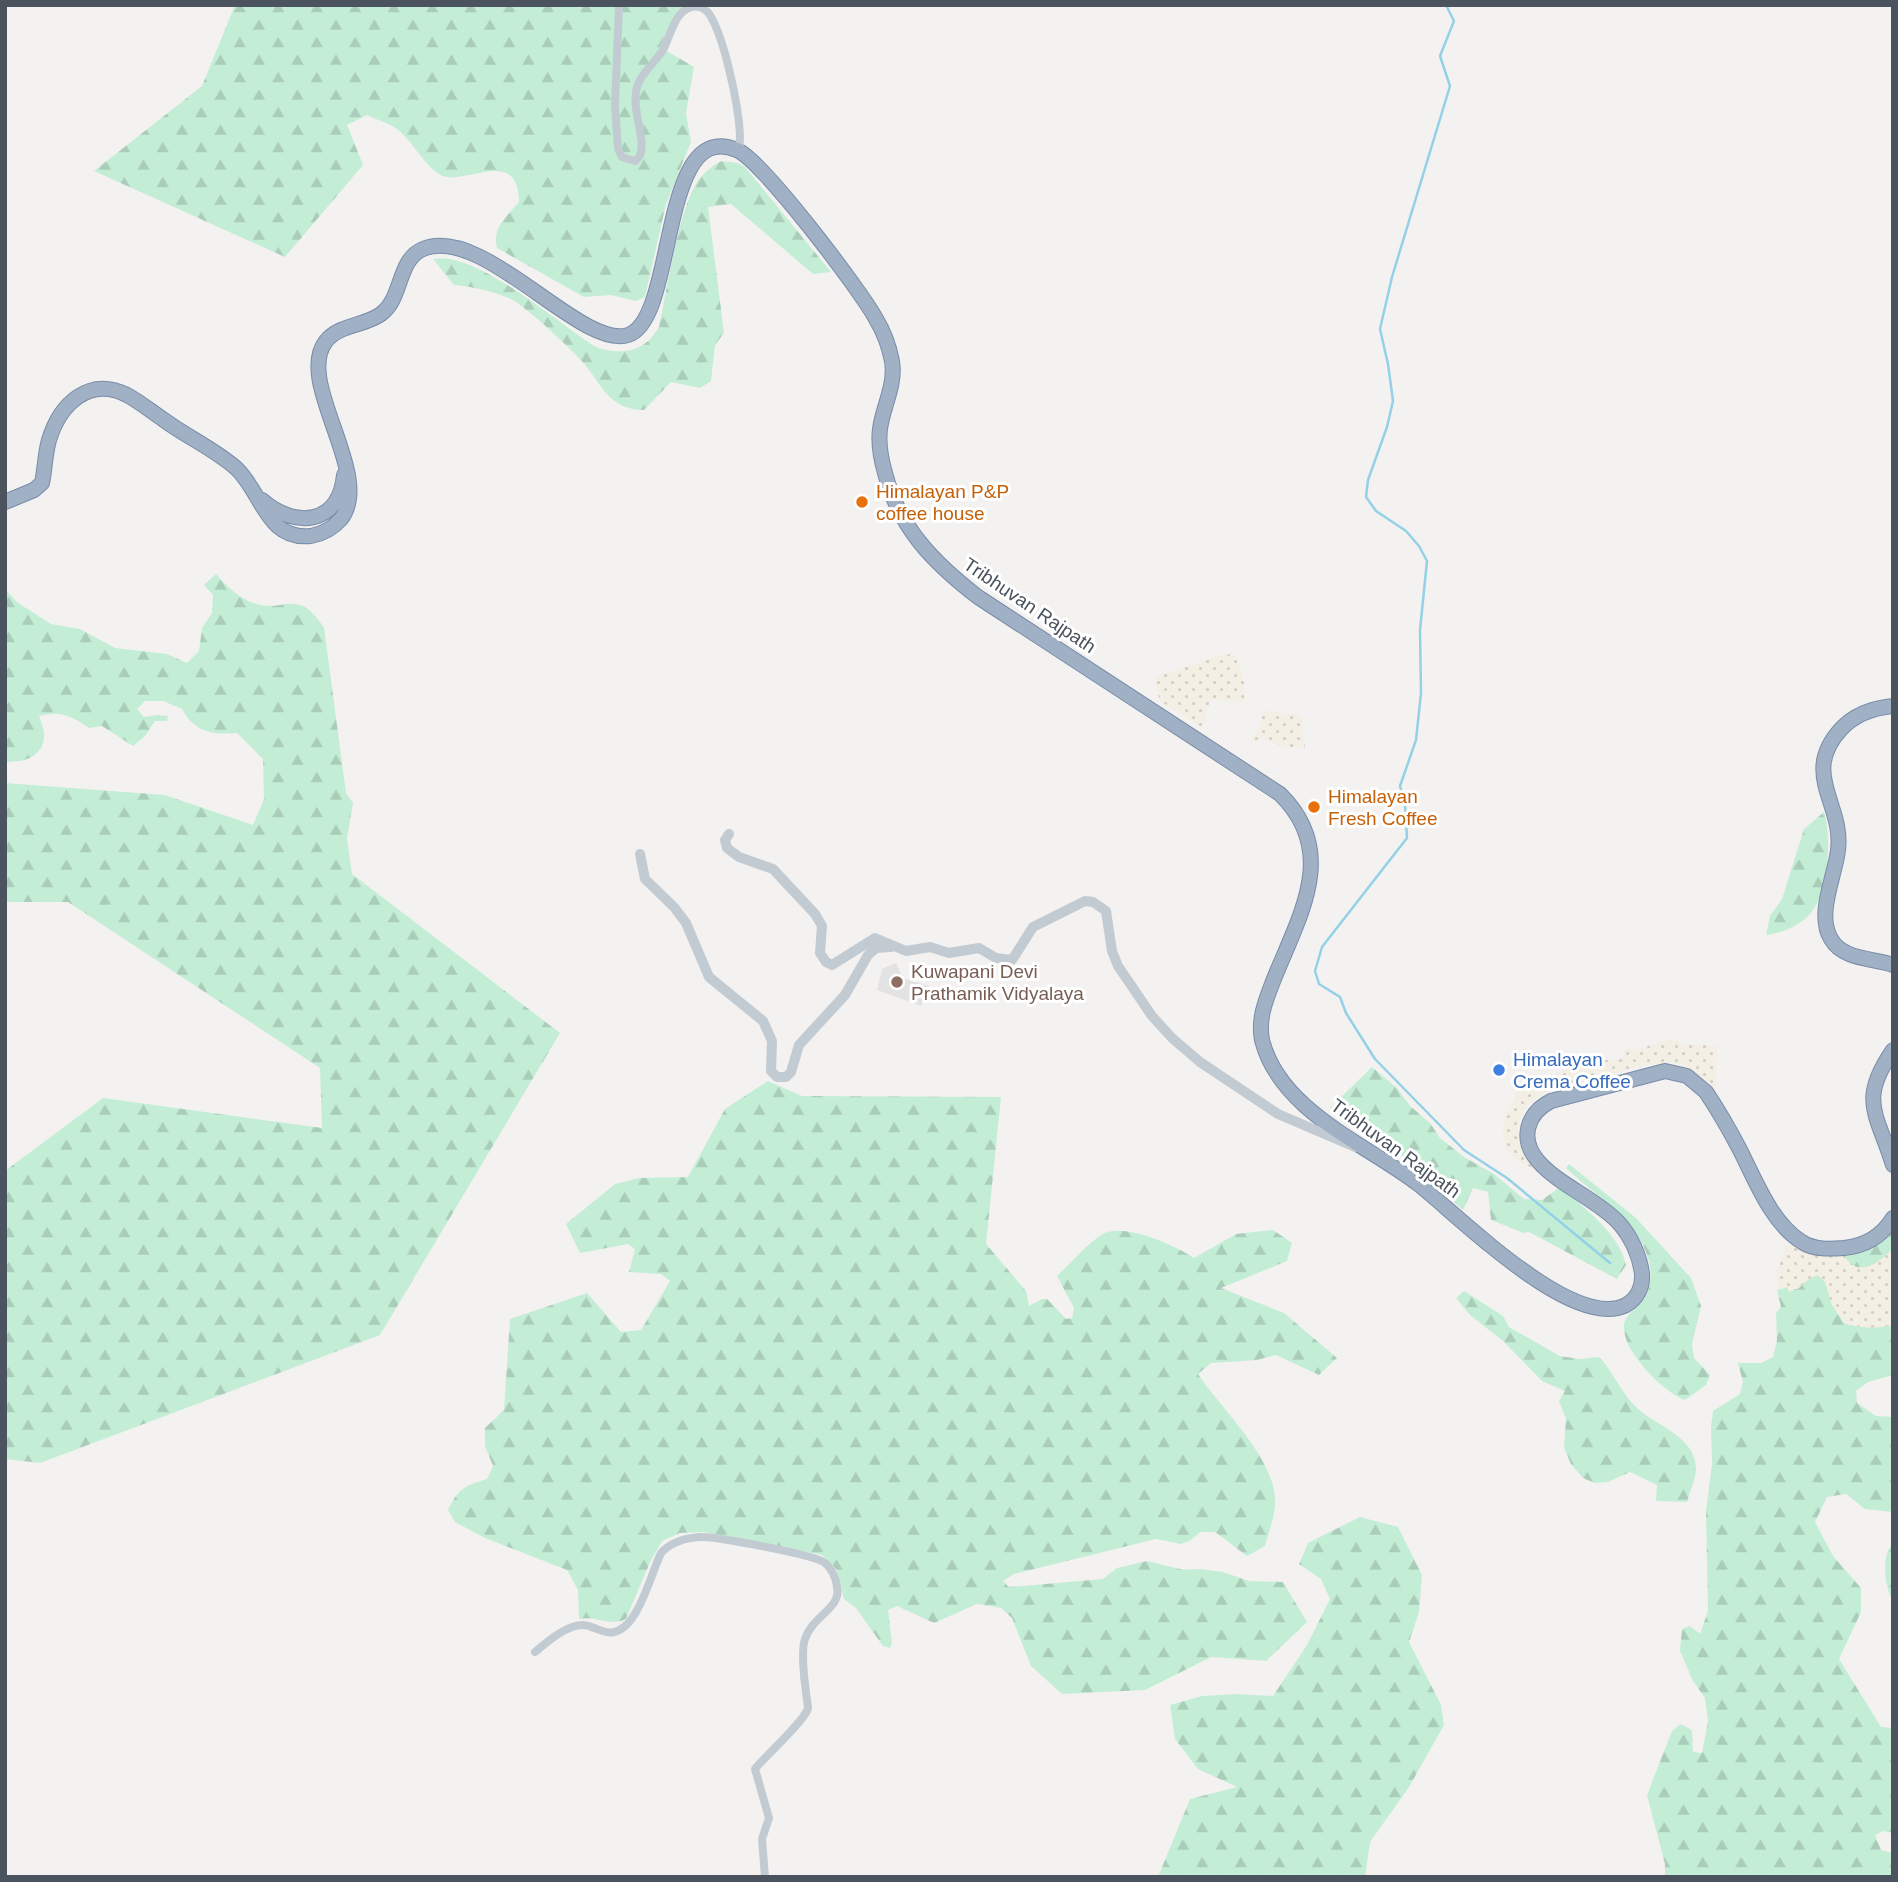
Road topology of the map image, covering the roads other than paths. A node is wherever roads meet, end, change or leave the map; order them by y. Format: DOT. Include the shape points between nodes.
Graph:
graph roads {
  1 [pos="619,5"];
  2 [pos="739,151"];
  3 [pos="5,502"];
  4 [pos="1893,706"];
  5 [pos="729,834"];
  6 [pos="640,854"];
  7 [pos="895,947"];
  8 [pos="1893,965"];
  9 [pos="1893,1050"];
  10 [pos="1378,1156"];
  11 [pos="1893,1165"];
  12 [pos="1893,1218"];
  13 [pos="535,1652"];
  14 [pos="765,1877"];
  1 -- 2 [label="street" via="615,96 622,157 635,161 642,150 635,89 662,52 678,18 693,6 709,14 724,51 739,121"];
  2 -- 3 [label="highway" via="709,149 689,171 675,208 653,305 642,325 629,335 611,336 589,327 499,267 464,250 440,246 415,253 384,311 335,333 321,352 320,377 349,488 341,519 322,533 303,536 281,529 243,476 226,461 131,397 101,388 77,396 62,413 49,441 40,486"];
  2 -- 10 [label="highway, Tribhuvan Rajpath" via="769,178 868,306 889,346 893,374 880,433 883,467 895,506 922,546 978,597 1280,794 1300,818 1310,848 1310,883 1266,997 1262,1039 1276,1070 1303,1103 1345,1138"];
  4 -- 8 [label="highway" via="1867,710 1845,725 1827,749 1822,772 1839,849 1825,913 1826,929 1838,948"];
  5 -- 7 [label="street" via="727,848 773,869 815,914 822,926 820,953 826,962 832,965 875,938"];
  6 -- 7 [label="street" via="645,879 681,916 709,977 762,1021 772,1041 771,1071 777,1077 791,1072 799,1045 845,995 868,955 876,948"];
  7 -- 10 [label="street" via="906,951 930,947 949,953 979,948 996,958 1012,960 1033,927 1085,901 1093,902 1106,911 1118,967 1172,1038 1278,1114"];
  9 -- 11 [label="highway" via="1876,1078 1872,1099"];
  10 -- 12 [label="highway, Tribhuvan Rajpath" via="1534,1279 1576,1301 1604,1309 1623,1306 1637,1295 1642,1282 1639,1261 1618,1222 1549,1171 1532,1152 1528,1124 1537,1110 1551,1101 1661,1072 1680,1073 1706,1092 1768,1203 1801,1242 1824,1249 1853,1247 1873,1238"];
  13 -- 14 [label="street" via="580,1625 611,1632 626,1626 661,1553 677,1541 716,1538 824,1562 838,1589 834,1605 812,1623 803,1641 808,1709 755,1769 769,1818 762,1839"];
}
